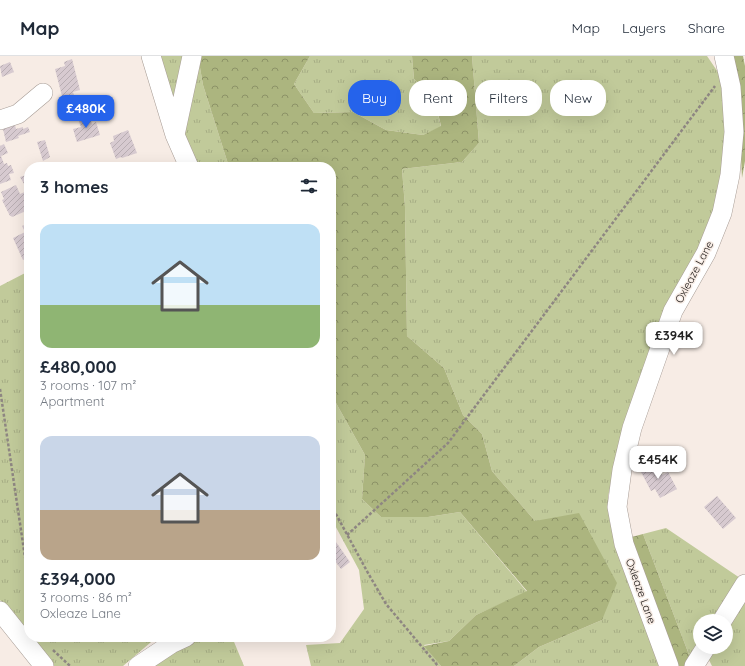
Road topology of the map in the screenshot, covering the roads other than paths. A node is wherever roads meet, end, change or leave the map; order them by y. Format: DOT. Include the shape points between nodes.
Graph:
graph roads {
  1 [pos="151,56"];
  2 [pos="192,56"];
  3 [pos="724,56"];
  4 [pos="43,93"];
  5 [pos="0,120"];
  6 [pos="175,135"];
  7 [pos="187,162"];
  8 [pos="745,584"];
  9 [pos="0,611"];
  10 [pos="726,614"];
  11 [pos="24,641"];
  12 [pos="25,642"];
  13 [pos="175,642"];
  14 [pos="702,654"];
  15 [pos="44,666"];
  16 [pos="138,666"];
  17 [pos="669,666"];
  18 [pos="694,666"];
  1 -- 6 [label="street"];
  2 -- 6 [label="street"];
  3 -- 17 [label="street, Oxleaze Lane" via="734,132 730,176 722,213 706,253 673,311 632,428 617,507 624,544"];
  4 -- 5 [label="street" via="18,114"];
  6 -- 7 [label="street"];
  8 -- 10 [label="street"];
  9 -- 11 [label="street"];
  12 -- 15 [label="street"];
  13 -- 16 [label="street"];
  14 -- 18 [label="street"];
}
